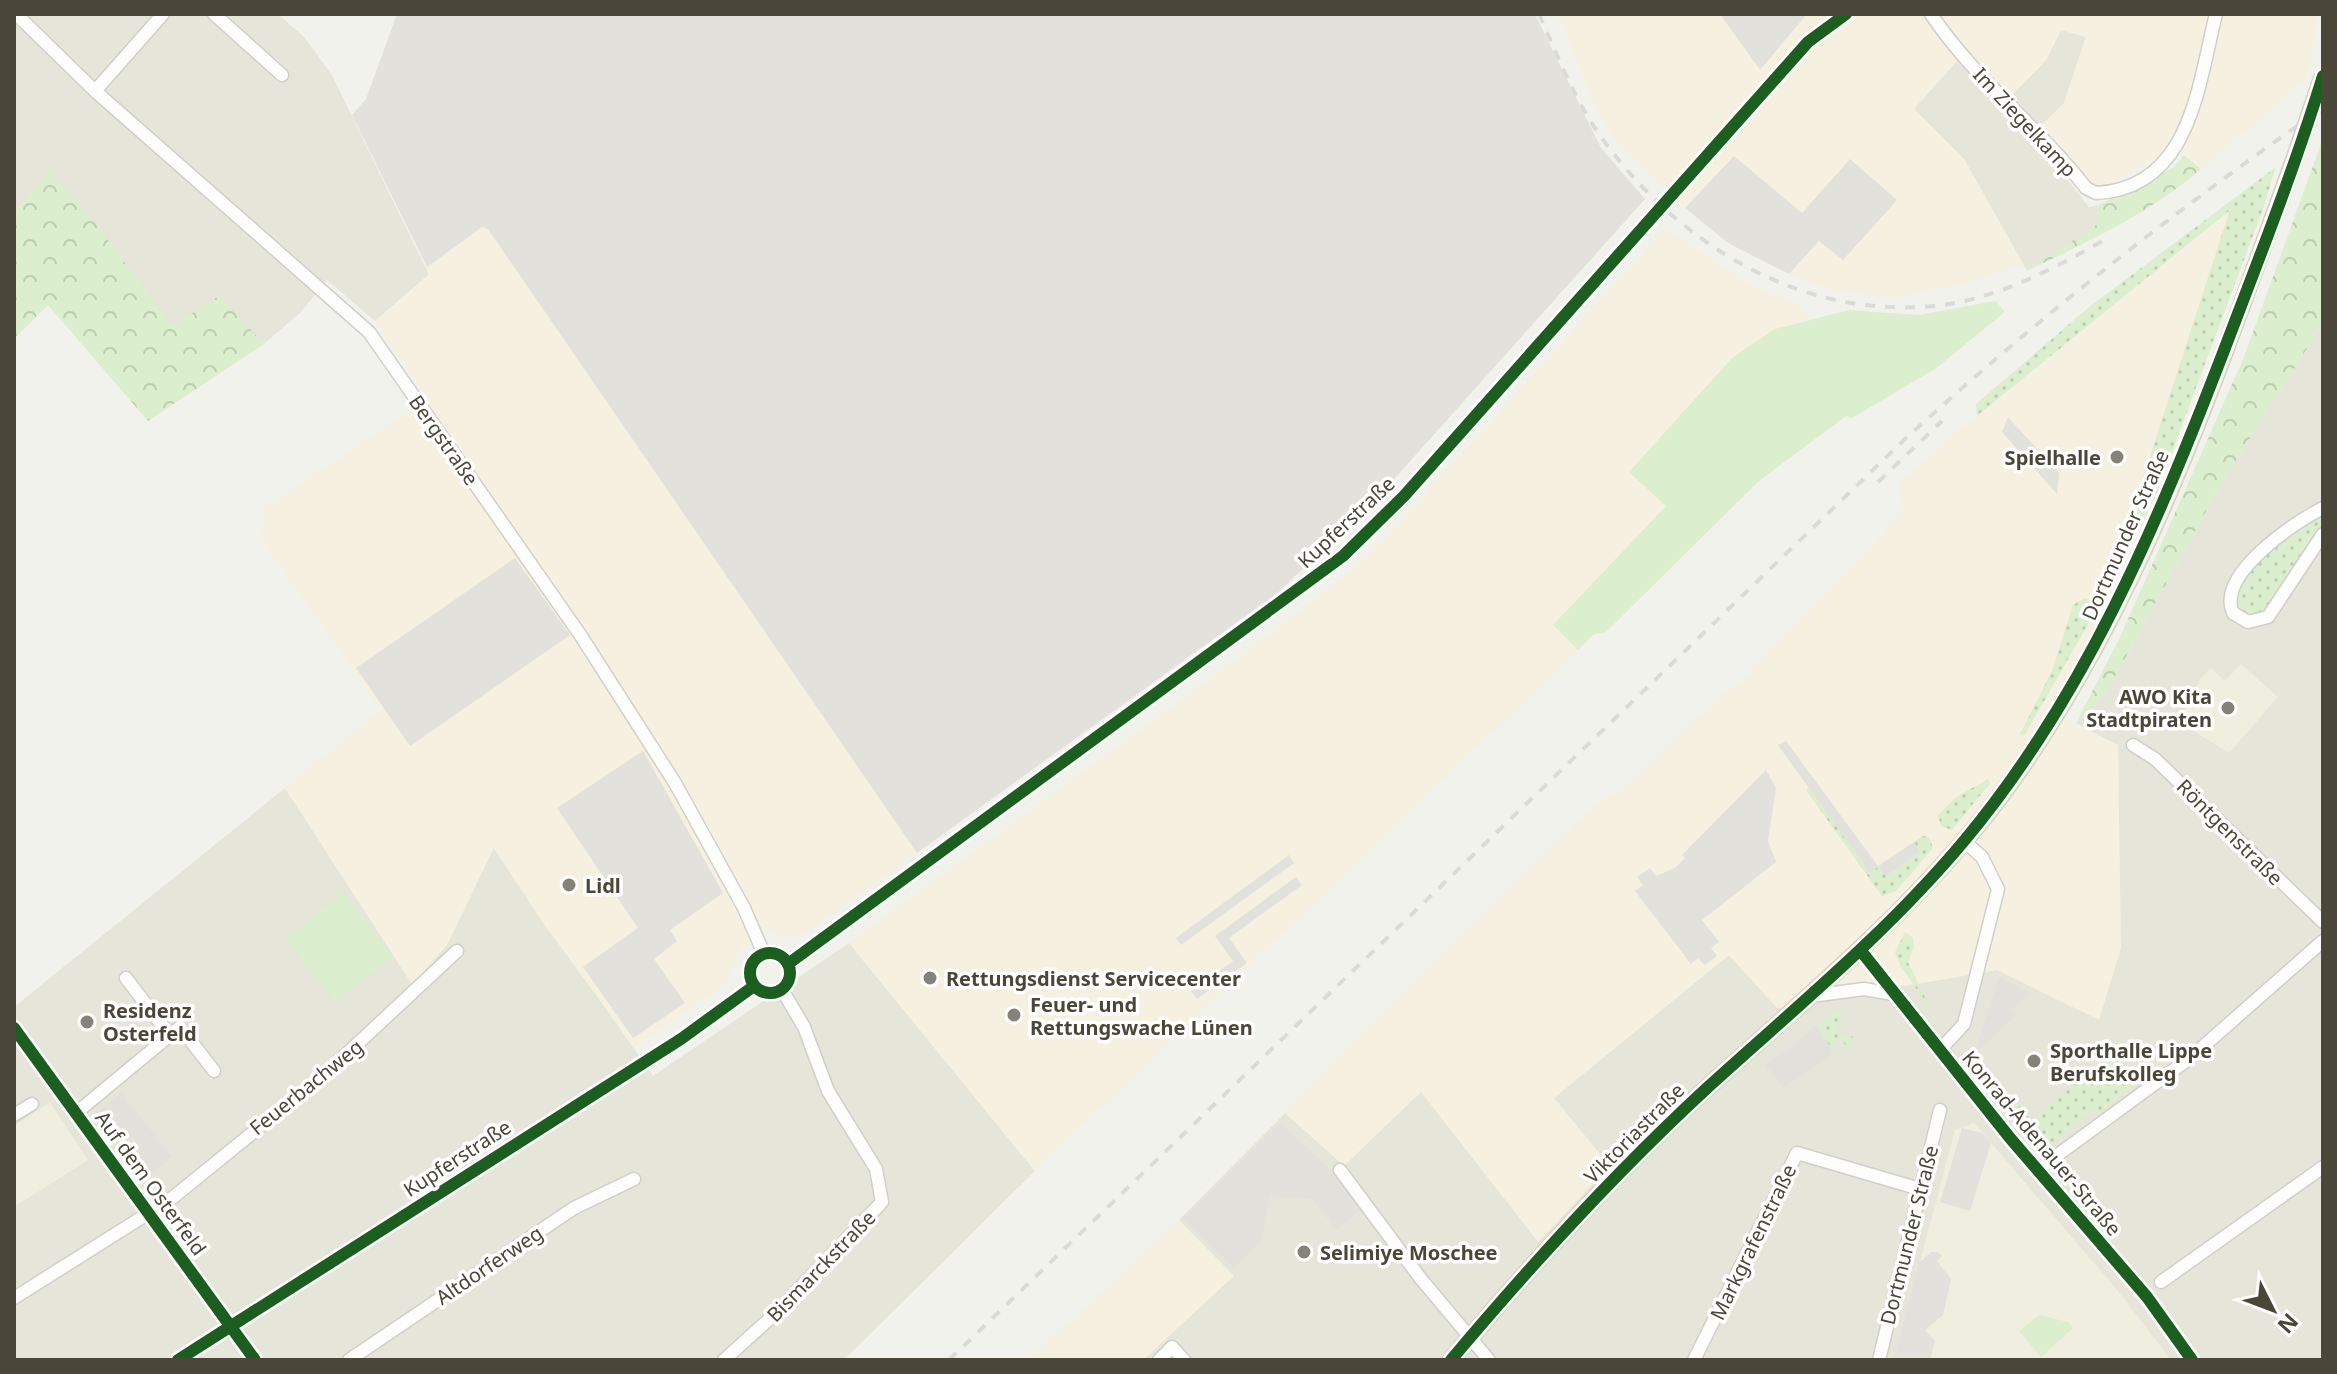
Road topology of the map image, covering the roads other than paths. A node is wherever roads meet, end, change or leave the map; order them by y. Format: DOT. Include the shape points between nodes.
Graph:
graph roads {
  1 [pos="16,14"];
  2 [pos="163,14"];
  3 [pos="214,14"];
  4 [pos="1846,14"];
  5 [pos="1931,14"];
  6 [pos="2216,14"];
  7 [pos="282,75"];
  8 [pos="2323,76"];
  9 [pos="95,91"];
  10 [pos="2323,508"];
  11 [pos="2323,534"];
  12 [pos="2133,745"];
  13 [pos="1964,841"];
  14 [pos="2323,922"];
  15 [pos="2322,944"];
  16 [pos="457,951"];
  17 [pos="1861,951"];
  18 [pos="764,954"];
  19 [pos="788,964"];
  20 [pos="126,978"];
  21 [pos="754,986"];
  22 [pos="781,988"];
  23 [pos="1894,994"];
  24 [pos="1811,996"];
  25 [pos="14,1029"];
  26 [pos="168,1033"];
  27 [pos="1939,1051"];
  28 [pos="214,1071"];
  29 [pos="32,1104"];
  30 [pos="1940,1110"];
  31 [pos="76,1113"];
  32 [pos="14,1115"];
  33 [pos="2323,1167"];
  34 [pos="1340,1170"];
  35 [pos="2037,1170"];
  36 [pos="634,1179"];
  37 [pos="1920,1189"];
  38 [pos="147,1214"];
  39 [pos="2161,1282"];
  40 [pos="14,1298"];
  41 [pos="231,1326"];
  42 [pos="1468,1339"];
  43 [pos="365,1349"];
  44 [pos="178,1360"];
  45 [pos="255,1360"];
  46 [pos="349,1360"];
  47 [pos="374,1360"];
  48 [pos="724,1360"];
  49 [pos="1159,1360"];
  50 [pos="1184,1360"];
  51 [pos="1451,1360"];
  52 [pos="1489,1360"];
  53 [pos="1694,1360"];
  54 [pos="1879,1360"];
  55 [pos="2192,1360"];
  1 -- 9 [label="street, Bergstraße"];
  2 -- 9 [label="street"];
  3 -- 7 [label="street"];
  4 -- 19 [label="street, Kupferstraße" via="1787,65 1413,487 1343,556"];
  5 -- 6 [label="street, Im Ziegelkamp" via="1960,53 2096,193 2140,178 2178,147"];
  8 -- 13 [label="main road, Dortmunder Straße, bridge" via="2174,479 2121,599 2017,774"];
  9 -- 18 [label="street, Bergstraße" via="369,332 581,636 675,783"];
  10 -- 11 [label="street" via="2288,531 2235,579 2229,593 2233,613 2248,622 2268,617"];
  12 -- 14 [label="street, Röntgenstraße" via="2155,759"];
  13 -- 17 [label="main road, Dortmunder Straße"];
  13 -- 27 [label="street" via="1982,857 1998,889 1964,1024"];
  15 -- 35 [label="street" via="2190,1058"];
  16 -- 38 [label="street, Feuerbachweg" via="325,1074"];
  17 -- 23 [label="street, Konrad-Adenauer-Straße"];
  17 -- 24 [label="main road, Viktoriastraße"];
  18 -- 19 [label="street" via="774,953"];
  18 -- 21 [label="street" via="751,967"];
  19 -- 22 [label="street" via="789,978"];
  20 -- 26 [label="street"];
  21 -- 22 [label="street" via="767,992"];
  21 -- 41 [label="street, Kupferstraße" via="681,1039"];
  22 -- 48 [label="street, Bismarckstraße" via="804,1027 828,1091 876,1169 882,1202"];
  23 -- 24 [label="street" via="1864,989"];
  23 -- 27 [label="street, Konrad-Adenauer-Straße"];
  24 -- 42 [label="main road, Viktoriastraße" via="1649,1144"];
  25 -- 31 [label="street, Auf dem Osterfeld"];
  26 -- 28 [label="street" via="180,1027"];
  26 -- 31 [label="street"];
  27 -- 35 [label="street, Konrad-Adenauer-Straße"];
  29 -- 32 [label="street"];
  30 -- 37 [label="street, Dortmunder Straße"];
  31 -- 38 [label="street, Auf dem Osterfeld"];
  33 -- 39 [label="street"];
  34 -- 42 [label="street"];
  35 -- 55 [label="street, Konrad-Adenauer-Straße" via="2147,1297"];
  36 -- 43 [label="street, Altdorferweg" via="574,1208"];
  37 -- 53 [label="street, Markgrafenstraße" via="1797,1153"];
  37 -- 54 [label="street, Dortmunder Straße"];
  38 -- 40 [label="street, Feuerbachweg"];
  38 -- 41 [label="street, Auf dem Osterfeld"];
  41 -- 44 [label="street, Kupferstraße"];
  41 -- 45 [label="street, Auf dem Osterfeld"];
  42 -- 51 [label="main road, Viktoriastraße"];
  42 -- 52 [label="street"];
  43 -- 46 [label="street, Altdorferweg"];
  43 -- 47 [label="street"];
  49 -- 50 [label="street" via="1172,1347"];
}
